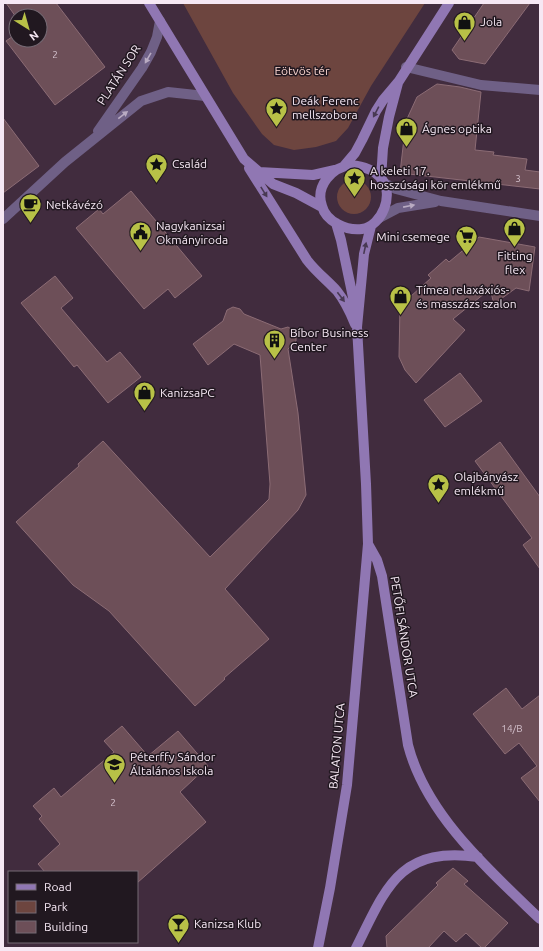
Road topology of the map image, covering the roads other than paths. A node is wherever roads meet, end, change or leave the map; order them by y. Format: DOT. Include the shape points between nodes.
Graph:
graph roads {
  1 [pos="149,3"];
  2 [pos="449,3"];
  3 [pos="160,21"];
  4 [pos="406,67"];
  5 [pos="398,81"];
  6 [pos="540,90"];
  7 [pos="206,96"];
  8 [pos="92,139"];
  9 [pos="244,159"];
  10 [pos="339,168"];
  11 [pos="259,172"];
  12 [pos="383,181"];
  13 [pos="441,201"];
  14 [pos="322,207"];
  15 [pos="540,216"];
  16 [pos="379,218"];
  17 [pos="3,219"];
  18 [pos="336,223"];
  19 [pos="371,226"];
  20 [pos="357,314"];
  21 [pos="357,326"];
  22 [pos="368,544"];
  23 [pos="478,856"];
  24 [pos="539,915"];
  25 [pos="318,948"];
  26 [pos="356,948"];
  1 -- 3 [label="street"];
  2 -- 4 [label="street"];
  3 -- 7 [label="street"];
  3 -- 8 [label="street, PLATÁN SOR, one-way" via="157,37 142,68"];
  4 -- 5 [label="street"];
  4 -- 6 [label="street" via="481,85"];
  5 -- 10 [label="street, one-way" via="376,111 355,153"];
  5 -- 12 [label="street" via="383,148"];
  8 -- 7 [label="street, PLATÁN SOR, one-way" via="146,99 168,92"];
  7 -- 9 [label="street"];
  8 -- 17 [label="street, PLATÁN SOR"];
  9 -- 11 [label="street"];
  9 -- 21 [label="street, one-way" via="313,269 338,292"];
  10 -- 11 [label="street" via="313,175"];
  10 -- 12 [label="street" via="351,165 366,168"];
  10 -- 14 [label="street" via="328,177 321,190"];
  11 -- 14 [label="street" via="273,184"];
  12 -- 13 [label="street" via="396,189"];
  12 -- 16 [label="street" via="386,201"];
  13 -- 15 [label="street"];
  16 -- 13 [label="street, one-way" via="398,208"];
  14 -- 18 [label="street" via="328,217"];
  16 -- 19 [label="street"];
  18 -- 19 [label="street" via="354,229"];
  18 -- 20 [label="street, PETŐFI SÁNDOR UTCA"];
  20 -- 19 [label="street, PETŐFI SÁNDOR UTCA, one-way" via="364,254"];
  20 -- 21 [label="street, PETŐFI SÁNDOR UTCA"];
  21 -- 22 [label="street, PETŐFI SÁNDOR UTCA"];
  22 -- 23 [label="street, PETŐFI SÁNDOR UTCA" via="382,576 412,760 440,811"];
  22 -- 25 [label="street, BALATON UTCA" via="347,786"];
  23 -- 24 [label="street, PETŐFI SÁNDOR UTCA"];
  23 -- 26 [label="street" via="442,855 405,869 383,895"];
}
